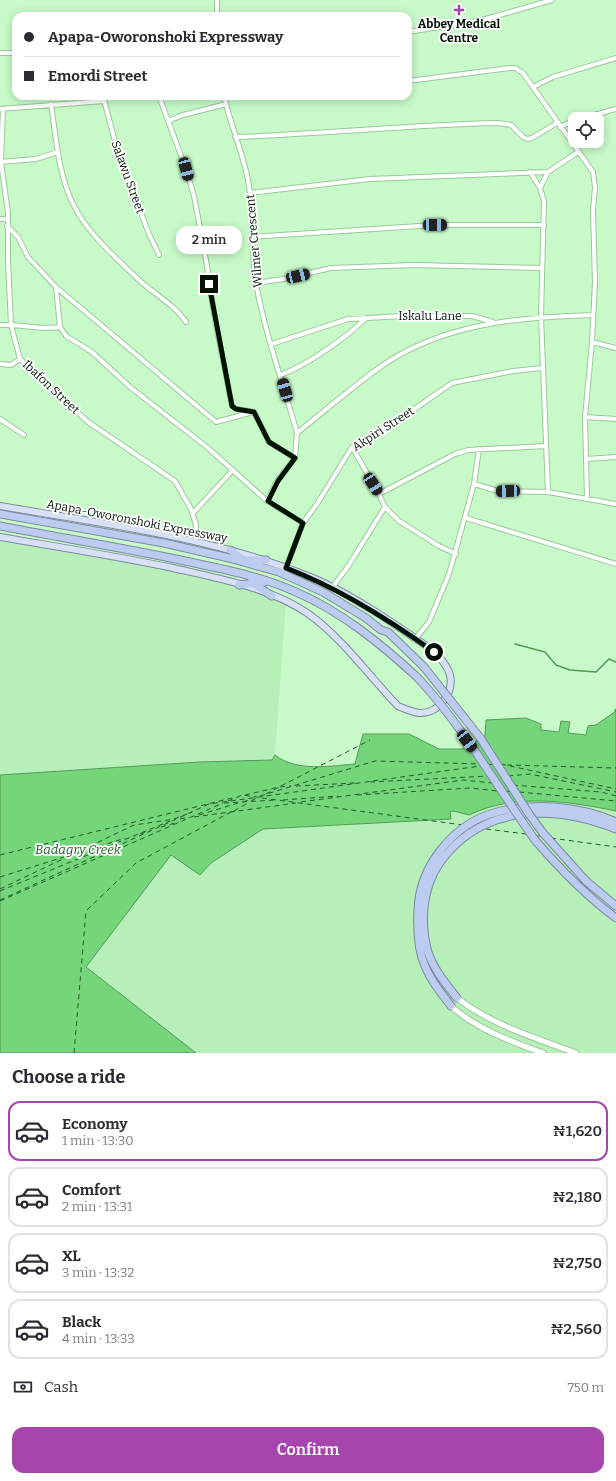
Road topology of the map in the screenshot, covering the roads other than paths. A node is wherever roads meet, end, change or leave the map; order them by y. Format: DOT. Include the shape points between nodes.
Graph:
graph roads {
  1 [pos="217,0"];
  2 [pos="552,0"];
  3 [pos="217,12"];
  4 [pos="412,31"];
  5 [pos="12,52"];
  6 [pos="0,53"];
  7 [pos="616,58"];
  8 [pos="412,81"];
  9 [pos="533,86"];
  10 [pos="94,100"];
  11 [pos="105,100"];
  12 [pos="160,100"];
  13 [pos="225,100"];
  14 [pos="52,104"];
  15 [pos="226,104"];
  16 [pos="2,109"];
  17 [pos="616,109"];
  18 [pos="604,112"];
  19 [pos="168,121"];
  20 [pos="557,123"];
  21 [pos="568,123"];
  22 [pos="560,127"];
  23 [pos="235,137"];
  24 [pos="58,152"];
  25 [pos="578,152"];
  26 [pos="0,162"];
  27 [pos="530,172"];
  28 [pos="548,172"];
  29 [pos="540,188"];
  30 [pos="250,192"];
  31 [pos="0,219"];
  32 [pos="7,219"];
  33 [pos="544,225"];
  34 [pos="7,226"];
  35 [pos="252,237"];
  36 [pos="159,255"];
  37 [pos="542,268"];
  38 [pos="256,283"];
  39 [pos="56,287"];
  40 [pos="593,315"];
  41 [pos="542,316"];
  42 [pos="366,318"];
  43 [pos="186,322"];
  44 [pos="494,322"];
  45 [pos="0,325"];
  46 [pos="11,325"];
  47 [pos="60,327"];
  48 [pos="592,342"];
  49 [pos="272,344"];
  50 [pos="616,348"];
  51 [pos="20,358"];
  52 [pos="0,364"];
  53 [pos="542,368"];
  54 [pos="281,375"];
  55 [pos="254,412"];
  56 [pos="585,417"];
  57 [pos="0,419"];
  58 [pos="616,419"];
  59 [pos="297,433"];
  60 [pos="24,435"];
  61 [pos="546,446"];
  62 [pos="352,447"];
  63 [pos="479,450"];
  64 [pos="616,457"];
  65 [pos="295,458"];
  66 [pos="586,459"];
  67 [pos="233,470"];
  68 [pos="474,484"];
  69 [pos="548,492"];
  70 [pos="380,494"];
  71 [pos="587,499"];
  72 [pos="268,501"];
  73 [pos="616,504"];
  74 [pos="0,506"];
  75 [pos="385,507"];
  76 [pos="193,513"];
  77 [pos="0,514"];
  78 [pos="466,518"];
  79 [pos="303,523"];
  80 [pos="0,526"];
  81 [pos="0,536"];
  82 [pos="196,542"];
  83 [pos="229,554"];
  84 [pos="456,554"];
  85 [pos="263,563"];
  86 [pos="616,564"];
  87 [pos="286,568"];
  88 [pos="240,573"];
  89 [pos="253,583"];
  90 [pos="239,585"];
  91 [pos="278,585"];
  92 [pos="332,588"];
  93 [pos="272,596"];
  94 [pos="416,638"];
  95 [pos="616,822"];
  96 [pos="616,829"];
  97 [pos="616,906"];
  98 [pos="616,918"];
  99 [pos="457,998"];
  100 [pos="451,1006"];
  101 [pos="543,1053"];
  102 [pos="576,1053"];
  1 -- 3 [label="street"];
  2 -- 4 [label="street" via="482,20"];
  5 -- 6 [label="street"];
  7 -- 9 [label="street" via="553,76"];
  8 -- 9 [label="street" via="515,68 523,73"];
  9 -- 20 [label="street"];
  10 -- 14 [label="street" via="75,104"];
  11 -- 36 [label="street, Salawu Street" via="117,149"];
  12 -- 19 [label="street"];
  13 -- 15 [label="street, Wilmer Crescent"];
  14 -- 16 [label="street"];
  14 -- 24 [label="street"];
  15 -- 19 [label="street"];
  15 -- 23 [label="street, Wilmer Crescent"];
  16 -- 26 [label="street, Ibafon Street"];
  17 -- 18 [label="street"];
  19 -- 55 [label="street" via="194,196 232,406"];
  20 -- 22 [label="street"];
  20 -- 23 [label="street" via="527,139 511,125 498,123 419,125 350,132"];
  21 -- 22 [label="street"];
  22 -- 25 [label="street"];
  23 -- 30 [label="street, Wilmer Crescent" via="244,159"];
  24 -- 26 [label="street" via="36,159"];
  24 -- 43 [label="street" via="68,193 86,225 122,264"];
  25 -- 28 [label="street"];
  25 -- 40 [label="street" via="590,167 594,178"];
  26 -- 32 [label="street, Ibafon Street"];
  27 -- 28 [label="street"];
  27 -- 29 [label="street"];
  27 -- 30 [label="street" via="370,179"];
  28 -- 29 [label="street"];
  29 -- 33 [label="street" via="544,201"];
  30 -- 35 [label="street, Wilmer Crescent"];
  31 -- 32 [label="street"];
  32 -- 34 [label="street, Ibafon Street"];
  33 -- 35 [label="street" via="435,225"];
  33 -- 37 [label="street"];
  34 -- 39 [label="street" via="18,237 28,257"];
  34 -- 46 [label="street, Ibafon Street"];
  35 -- 38 [label="street, Wilmer Crescent"];
  37 -- 38 [label="street" via="414,265 331,268 283,280"];
  37 -- 41 [label="street"];
  38 -- 49 [label="street, Wilmer Crescent"];
  39 -- 47 [label="street"];
  39 -- 55 [label="street" via="216,422"];
  40 -- 41 [label="street"];
  40 -- 48 [label="street"];
  41 -- 44 [label="street"];
  41 -- 53 [label="street"];
  42 -- 44 [label="street, Iskalu Lane" via="472,316"];
  42 -- 49 [label="street, Iskalu Lane" via="345,320"];
  42 -- 54 [label="street" via="355,330 301,366"];
  44 -- 59 [label="street" via="440,337 390,361"];
  45 -- 46 [label="street"];
  46 -- 47 [label="street" via="47,329"];
  46 -- 51 [label="street, Ibafon Street"];
  47 -- 67 [label="street" via="66,336 92,352 130,387"];
  48 -- 50 [label="street"];
  48 -- 56 [label="street"];
  49 -- 54 [label="street, Wilmer Crescent"];
  51 -- 52 [label="street" via="11,366"];
  51 -- 76 [label="street, Ibafon Street" via="88,422 175,481"];
  53 -- 61 [label="street"];
  53 -- 62 [label="street, Akpiri Street" via="513,371 452,384"];
  54 -- 59 [label="street, Wilmer Crescent"];
  55 -- 65 [label="street" via="269,442"];
  56 -- 58 [label="street"];
  56 -- 66 [label="street"];
  57 -- 60 [label="street"];
  59 -- 65 [label="street, Wilmer Crescent"];
  61 -- 63 [label="street"];
  61 -- 69 [label="street"];
  62 -- 70 [label="street"];
  62 -- 79 [label="street, Akpiri Street"];
  63 -- 68 [label="street"];
  63 -- 70 [label="street" via="455,454"];
  64 -- 66 [label="street"];
  65 -- 72 [label="street" via="278,481"];
  66 -- 71 [label="street"];
  67 -- 72 [label="street"];
  67 -- 76 [label="street"];
  68 -- 69 [label="street" via="498,491"];
  68 -- 78 [label="street"];
  69 -- 71 [label="street"];
  70 -- 75 [label="street"];
  71 -- 73 [label="street"];
  72 -- 79 [label="street"];
  74 -- 82 [label="main road, Apapa-Oworonshoki Expressway"];
  75 -- 84 [label="street" via="399,521 438,546"];
  75 -- 92 [label="street"];
  76 -- 82 [label="street, Ibafon Street" via="197,532"];
  77 -- 83 [label="highway, Apapa-Oworonshoki Expressway"];
  78 -- 84 [label="street"];
  78 -- 86 [label="street"];
  79 -- 87 [label="street, Akpiri Street"];
  80 -- 88 [label="highway"];
  81 -- 90 [label="main road, Apapa-Oworonshoki Expressway" via="157,565"];
  82 -- 83 [label="main road, Apapa-Oworonshoki Expressway"];
  83 -- 85 [label="highway, Apapa-Oworonshoki Expressway"];
  83 -- 85 [label="highway"];
  84 -- 94 [label="street" via="428,622"];
  85 -- 87 [label="main road, Apapa-Oworonshoki Expressway"];
  85 -- 97 [label="highway, Apapa-Oworonshoki Expressway, bridge" via="310,585 388,632 424,667 481,739 543,833 586,881"];
  87 -- 92 [label="main road, Apapa-Oworonshoki Expressway"];
  88 -- 89 [label="highway"];
  88 -- 91 [label="highway"];
  89 -- 90 [label="highway"];
  89 -- 91 [label="highway" via="266,582"];
  89 -- 93 [label="highway"];
  90 -- 93 [label="main road, Apapa-Oworonshoki Expressway"];
  91 -- 98 [label="highway, bridge" via="317,602 350,621 417,677 440,701 535,840 572,881"];
  92 -- 94 [label="main road, Apapa-Oworonshoki Expressway"];
  93 -- 94 [label="main road, Apapa-Oworonshoki Expressway" via="291,603 310,615 332,634 398,706 420,713 434,708 446,699 450,674 442,659"];
  95 -- 100 [label="highway" via="588,813 533,807 497,812 463,829 448,841 435,857 422,882 418,903 418,933 424,965"];
  96 -- 99 [label="highway" via="581,818 538,813 497,819 470,832 456,843 432,876 425,898 424,930 428,952 437,971"];
  99 -- 102 [label="street" via="471,1009 496,1022"];
  100 -- 101 [label="street" via="472,1023"];
}
